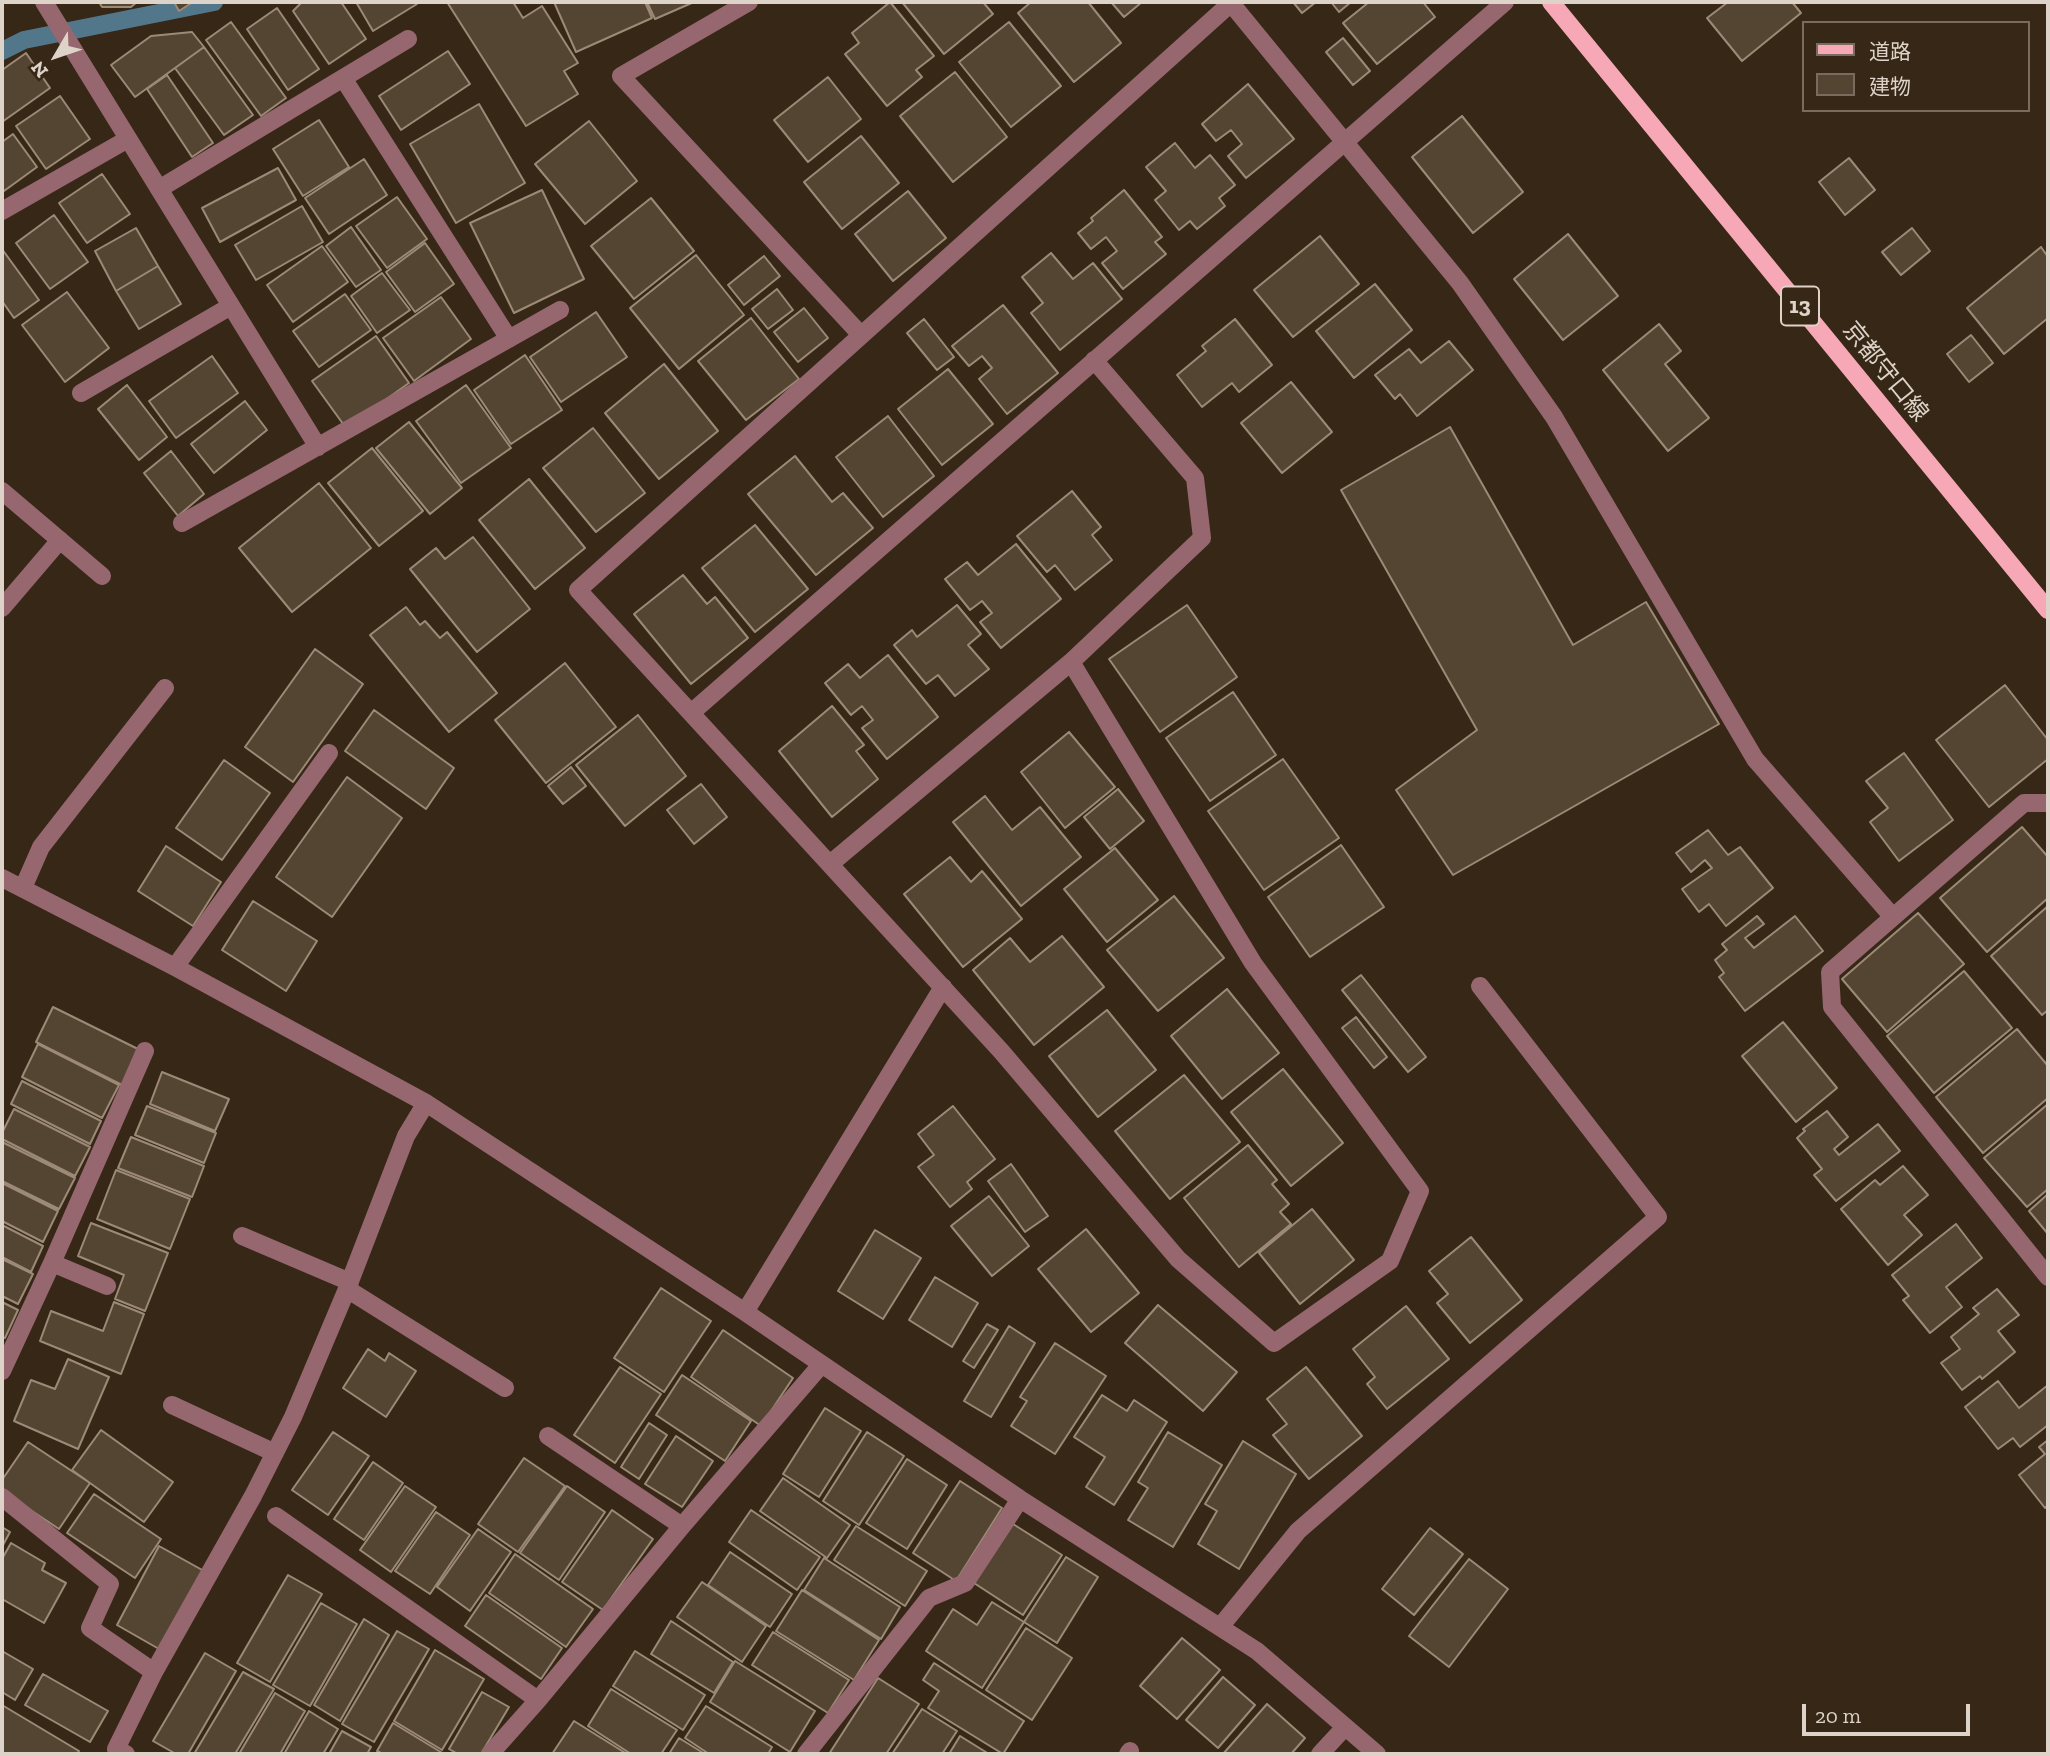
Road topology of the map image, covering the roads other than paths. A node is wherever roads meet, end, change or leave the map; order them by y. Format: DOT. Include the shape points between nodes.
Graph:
graph roads {
  1 [pos="44,2"];
  2 [pos="749,2"];
  3 [pos="1505,2"];
  4 [pos="1551,2"];
  5 [pos="1230,3"];
  6 [pos="408,39"];
  7 [pos="343,78"];
  8 [pos="128,139"];
  9 [pos="1344,142"];
  10 [pos="159,188"];
  11 [pos="2,211"];
  12 [pos="231,306"];
  13 [pos="560,310"];
  14 [pos="861,335"];
  15 [pos="509,339"];
  16 [pos="1094,360"];
  17 [pos="81,393"];
  18 [pos="318,447"];
  19 [pos="2,491"];
  20 [pos="182,523"];
  21 [pos="60,540"];
  22 [pos="102,576"];
  23 [pos="2,608"];
  24 [pos="2048,610"];
  25 [pos="1071,662"];
  26 [pos="165,688"];
  27 [pos="691,713"];
  28 [pos="329,752"];
  29 [pos="2048,803"];
  30 [pos="830,864"];
  31 [pos="2,878"];
  32 [pos="23,888"];
  33 [pos="1892,916"];
  34 [pos="175,967"];
  35 [pos="1480,986"];
  36 [pos="943,987"];
  37 [pos="145,1051"];
  38 [pos="426,1103"];
  39 [pos="242,1236"];
  40 [pos="52,1264"];
  41 [pos="2048,1277"];
  42 [pos="107,1286"];
  43 [pos="348,1286"];
  44 [pos="745,1312"];
  45 [pos="821,1365"];
  46 [pos="2,1371"];
  47 [pos="505,1388"];
  48 [pos="172,1405"];
  49 [pos="548,1436"];
  50 [pos="275,1453"];
  51 [pos="2,1497"];
  52 [pos="1020,1499"];
  53 [pos="276,1516"];
  54 [pos="682,1527"];
  55 [pos="1220,1627"];
  56 [pos="154,1672"];
  57 [pos="538,1700"];
  58 [pos="1345,1727"];
  59 [pos="118,1752"];
  60 [pos="490,1754"];
  61 [pos="806,1754"];
  62 [pos="1320,1754"];
  63 [pos="1377,1754"];
  1 -- 8 [label="street"];
  2 -- 14 [label="street" via="621,76"];
  3 -- 9 [label="street"];
  4 -- 24 [label="main road, 京都守口線 / 13"];
  5 -- 9 [label="street"];
  5 -- 14 [label="street"];
  6 -- 7 [label="street"];
  7 -- 10 [label="street"];
  7 -- 15 [label="street"];
  8 -- 10 [label="street"];
  8 -- 11 [label="street"];
  9 -- 16 [label="street"];
  9 -- 33 [label="street" via="1460,284 1554,417 1755,760"];
  10 -- 12 [label="street"];
  12 -- 17 [label="street"];
  12 -- 18 [label="street"];
  13 -- 15 [label="street"];
  14 -- 27 [label="street" via="578,590"];
  15 -- 18 [label="street"];
  16 -- 25 [label="street" via="1195,478 1202,538"];
  16 -- 27 [label="street"];
  18 -- 20 [label="street"];
  19 -- 21 [label="street"];
  21 -- 22 [label="street"];
  21 -- 23 [label="street"];
  25 -- 30 [label="street"];
  25 -- 36 [label="street" via="1253,963 1420,1191 1390,1261 1274,1343 1178,1259"];
  26 -- 32 [label="street" via="41,847"];
  27 -- 30 [label="street"];
  28 -- 34 [label="street"];
  29 -- 33 [label="street" via="2024,803"];
  30 -- 36 [label="street"];
  31 -- 32 [label="street"];
  32 -- 34 [label="street"];
  33 -- 41 [label="street" via="1830,972 1832,1007"];
  34 -- 38 [label="street"];
  35 -- 55 [label="street" via="1658,1217 1298,1531"];
  36 -- 44 [label="street"];
  37 -- 40 [label="street"];
  38 -- 43 [label="street" via="406,1136"];
  38 -- 44 [label="street"];
  39 -- 43 [label="street"];
  40 -- 42 [label="street"];
  40 -- 46 [label="street"];
  43 -- 47 [label="street"];
  43 -- 50 [label="street"];
  44 -- 45 [label="street"];
  45 -- 52 [label="street"];
  45 -- 54 [label="street"];
  48 -- 50 [label="street"];
  49 -- 54 [label="street"];
  50 -- 56 [label="street"];
  51 -- 56 [label="street" via="110,1584 90,1628"];
  52 -- 55 [label="street"];
  52 -- 61 [label="street" via="965,1583 929,1598"];
  53 -- 57 [label="street"];
  54 -- 57 [label="street"];
  55 -- 58 [label="street" via="1258,1651"];
  56 -- 59 [label="street"];
  57 -- 60 [label="street"];
  58 -- 62 [label="street"];
  58 -- 63 [label="street"];
}
